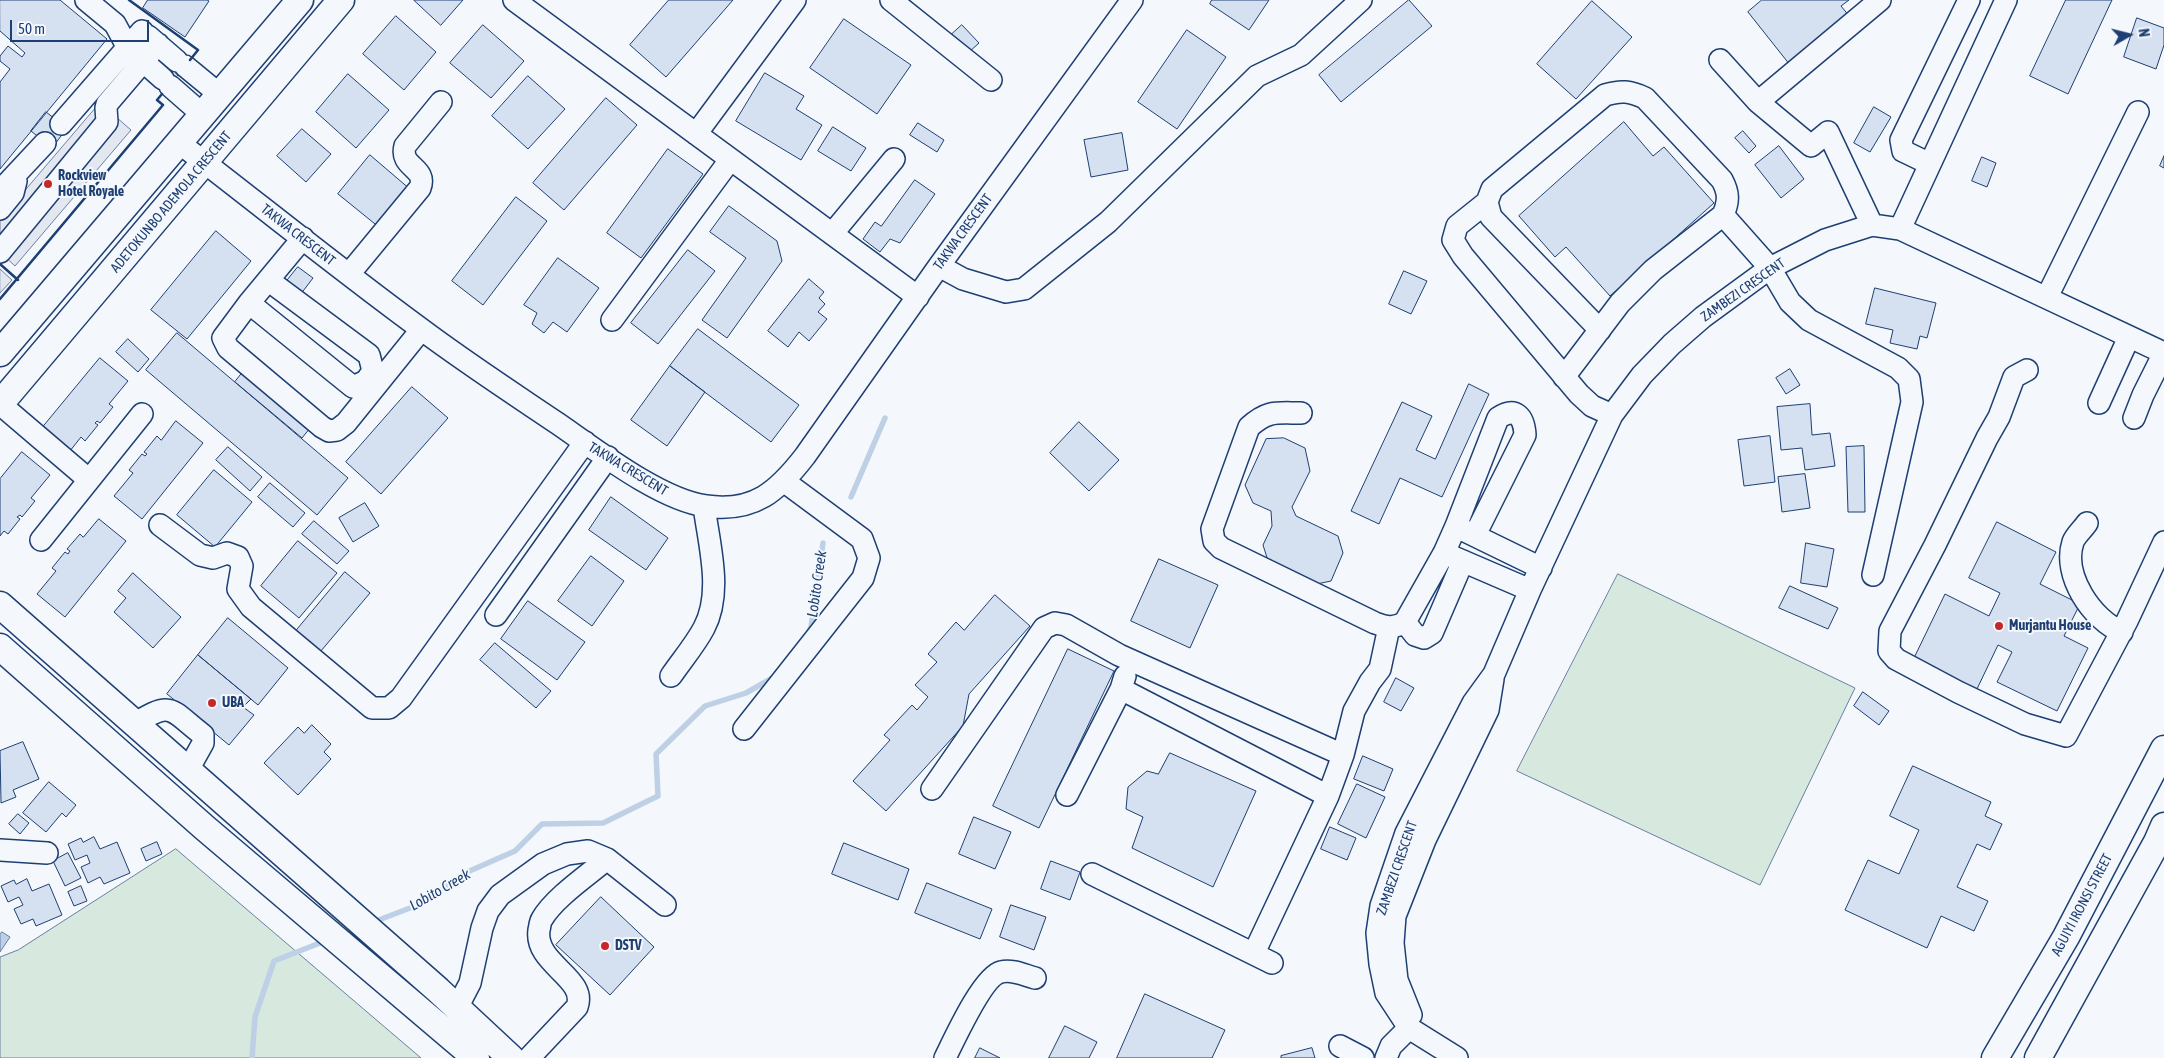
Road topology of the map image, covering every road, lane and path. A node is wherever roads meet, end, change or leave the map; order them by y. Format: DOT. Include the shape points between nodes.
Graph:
graph roads {
  1 [pos="86,0"];
  2 [pos="300,0"];
  3 [pos="341,0"];
  4 [pos="514,0"];
  5 [pos="795,0"];
  6 [pos="891,0"];
  7 [pos="1132,0"];
  8 [pos="1361,0"];
  9 [pos="1880,0"];
  10 [pos="1969,0"];
  11 [pos="2006,0"];
  12 [pos="115,24"];
  13 [pos="150,38"];
  14 [pos="137,59"];
  15 [pos="1720,60"];
  16 [pos="992,80"];
  17 [pos="219,94"];
  18 [pos="441,102"];
  19 [pos="1758,102"];
  20 [pos="2138,112"];
  21 [pos="202,114"];
  22 [pos="61,124"];
  23 [pos="696,134"];
  24 [pos="178,142"];
  25 [pos="45,143"];
  26 [pos="894,158"];
  27 [pos="730,160"];
  28 [pos="205,162"];
  29 [pos="1930,164"];
  30 [pos="18,174"];
  31 [pos="0,191"];
  32 [pos="1487,202"];
  33 [pos="0,209"];
  34 [pos="1723,215"];
  35 [pos="1872,225"];
  36 [pos="1900,229"];
  37 [pos="832,234"];
  38 [pos="303,238"];
  39 [pos="2,247"];
  40 [pos="939,266"];
  41 [pos="1770,268"];
  42 [pos="349,274"];
  43 [pos="268,280"];
  44 [pos="2047,296"];
  45 [pos="918,297"];
  46 [pos="249,303"];
  47 [pos="612,320"];
  48 [pos="422,330"];
  49 [pos="1600,330"];
  50 [pos="2129,337"];
  51 [pos="0,353"];
  52 [pos="2164,353"];
  53 [pos="2027,370"];
  54 [pos="1564,376"];
  55 [pos="2099,403"];
  56 [pos="0,404"];
  57 [pos="1301,413"];
  58 [pos="142,414"];
  59 [pos="1612,416"];
  60 [pos="2134,418"];
  61 [pos="585,442"];
  62 [pos="608,457"];
  63 [pos="88,479"];
  64 [pos="785,482"];
  65 [pos="704,506"];
  66 [pos="2087,523"];
  67 [pos="160,524"];
  68 [pos="1465,531"];
  69 [pos="41,540"];
  70 [pos="2164,542"];
  71 [pos="1444,553"];
  72 [pos="1463,561"];
  73 [pos="1541,568"];
  74 [pos="1873,574"];
  75 [pos="1530,590"];
  76 [pos="0,605"];
  77 [pos="496,615"];
  78 [pos="1397,625"];
  79 [pos="2122,632"];
  80 [pos="0,647"];
  81 [pos="1130,659"];
  82 [pos="671,676"];
  83 [pos="1121,689"];
  84 [pos="134,724"];
  85 [pos="744,730"];
  86 [pos="2164,748"];
  87 [pos="1343,755"];
  88 [pos="188,770"];
  89 [pos="932,789"];
  90 [pos="1067,795"];
  91 [pos="1328,796"];
  92 [pos="2162,838"];
  93 [pos="0,850"];
  94 [pos="47,853"];
  95 [pos="607,859"];
  96 [pos="1092,874"];
  97 [pos="665,905"];
  98 [pos="1035,978"];
  99 [pos="456,1008"];
  100 [pos="1416,1033"];
  101 [pos="1340,1046"];
  102 [pos="467,1050"];
  103 [pos="511,1058"];
  104 [pos="529,1058"];
  105 [pos="945,1058"];
  106 [pos="1363,1058"];
  107 [pos="1386,1058"];
  108 [pos="1457,1058"];
  109 [pos="1996,1058"];
  110 [pos="2038,1058"];
  1 -- 12 [label="street"];
  2 -- 17 [label="main road"];
  3 -- 28 [label="main road, ADETOKUNBO ADEMOLA CRESCENT"];
  4 -- 23 [label="street"];
  5 -- 23 [label="street"];
  6 -- 16 [label="street"];
  7 -- 40 [label="street, TAKWA CRESCENT"];
  8 -- 40 [label="street" via="1301,55 1257,76 1108,222 1024,288 1006,292 963,280"];
  9 -- 19 [label="street"];
  10 -- 29 [label="street" via="1901,140 1903,151"];
  11 -- 29 [label="street"];
  12 -- 13 [label="street"];
  12 -- 14 [label="street"];
  13 -- 14 [label="street"];
  13 -- 17 [label="street"];
  14 -- 21 [label="street"];
  14 -- 22 [label="street"];
  14 -- 39 [label="street" via="107,104 107,122"];
  15 -- 19 [label="street"];
  17 -- 21 [label="main road"];
  18 -- 42 [label="street" via="405,146 403,154 420,174 420,188"];
  19 -- 35 [label="street" via="1811,146 1828,132"];
  20 -- 44 [label="street"];
  21 -- 24 [label="main road"];
  23 -- 27 [label="street"];
  24 -- 28 [label="street, TAKWA CRESCENT"];
  24 -- 51 [label="main road"];
  25 -- 30 [label="street"];
  26 -- 37 [label="street"];
  27 -- 37 [label="street"];
  27 -- 47 [label="street"];
  28 -- 38 [label="street, TAKWA CRESCENT"];
  28 -- 56 [label="main road, ADETOKUNBO ADEMOLA CRESCENT"];
  29 -- 36 [label="street"];
  30 -- 31 [label="street"];
  30 -- 33 [label="street" via="13,193"];
  32 -- 34 [label="street" via="1492,189 1605,95 1620,90 1645,98 1722,180 1728,191"];
  32 -- 49 [label="street" via="1491,217"];
  32 -- 54 [label="street" via="1457,226 1453,240"];
  34 -- 41 [label="street"];
  34 -- 49 [label="street" via="1653,270 1620,302"];
  35 -- 36 [label="street, ZAMBEZI CRESCENT"];
  35 -- 41 [label="street, ZAMBEZI CRESCENT" via="1825,240"];
  36 -- 44 [label="street, ZAMBEZI CRESCENT"];
  37 -- 45 [label="street"];
  38 -- 42 [label="street, TAKWA CRESCENT"];
  38 -- 43 [label="street"];
  40 -- 45 [label="street, TAKWA CRESCENT"];
  41 -- 59 [label="street, ZAMBEZI CRESCENT" via="1702,317 1672,344 1642,375"];
  41 -- 74 [label="street" via="1790,302 1809,320 1898,368 1909,379 1912,402"];
  42 -- 48 [label="street, TAKWA CRESCENT"];
  43 -- 46 [label="street"];
  43 -- 46 [label="street" via="369,355 374,371 366,381 353,387"];
  44 -- 50 [label="street, ZAMBEZI CRESCENT"];
  45 -- 64 [label="street, TAKWA CRESCENT"];
  46 -- 48 [label="street" via="225,333 224,343 328,431 337,430 346,423"];
  48 -- 61 [label="street, TAKWA CRESCENT"];
  49 -- 54 [label="street"];
  50 -- 52 [label="street, ZAMBEZI CRESCENT"];
  50 -- 55 [label="street"];
  52 -- 60 [label="street"];
  53 -- 79 [label="street" via="2014,377 1999,417 1890,631 1889,651 1896,659 1958,692 2025,724 2066,736"];
  54 -- 59 [label="street" via="1592,406"];
  56 -- 63 [label="street"];
  57 -- 78 [label="street" via="1261,416 1249,427 1212,530 1214,541 1221,548 1375,623"];
  58 -- 63 [label="street"];
  59 -- 73 [label="street, ZAMBEZI CRESCENT"];
  61 -- 62 [label="street, TAKWA CRESCENT"];
  61 -- 67 [label="street" via="402,698 389,708 372,708 251,607 238,589 242,566 238,557 227,553 213,558 200,555"];
  62 -- 65 [label="street, TAKWA CRESCENT" via="659,491"];
  62 -- 77 [label="street"];
  63 -- 69 [label="street"];
  64 -- 65 [label="street, TAKWA CRESCENT" via="763,498 748,503 732,507"];
  64 -- 85 [label="street" via="862,539 869,558 863,578"];
  65 -- 82 [label="street" via="714,578 713,604 704,627"];
  66 -- 79 [label="street" via="2073,542 2071,572 2096,614 2110,628"];
  68 -- 68 [label="street" via="1498,418 1514,413 1524,424 1525,435"];
  68 -- 71 [label="street"];
  68 -- 73 [label="street"];
  70 -- 79 [label="street"];
  71 -- 72 [label="street"];
  71 -- 78 [label="street"];
  72 -- 75 [label="street"];
  72 -- 78 [label="street" via="1432,633 1424,638 1415,636"];
  73 -- 75 [label="street, ZAMBEZI CRESCENT"];
  75 -- 100 [label="street, ZAMBEZI CRESCENT" via="1494,674 1472,703 1406,833 1381,906 1377,933 1386,993"];
  76 -- 84 [label="main road"];
  78 -- 87 [label="street" via="1380,669 1354,711"];
  80 -- 102 [label="main road" via="205,828"];
  81 -- 83 [label="street"];
  81 -- 87 [label="street"];
  81 -- 89 [label="street" via="1066,625 1055,623 1044,628"];
  83 -- 90 [label="street"];
  83 -- 91 [label="street"];
  84 -- 88 [label="main road"];
  84 -- 88 [label="street" via="153,712 168,708 202,735 203,743"];
  86 -- 109 [label="main road, AGUIYI IRONSI STREET" via="2066,937"];
  87 -- 91 [label="street"];
  88 -- 99 [label="main road"];
  91 -- 96 [label="street" via="1263,958"];
  92 -- 110 [label="main road"];
  93 -- 94 [label="street"];
  95 -- 97 [label="street"];
  95 -- 99 [label="street" via="588,851 567,854 543,864 500,895 488,910 470,983"];
  95 -- 104 [label="street" via="553,905 541,920 538,938 548,959 578,990 580,1000"];
  98 -- 105 [label="street" via="1012,971 999,972 990,978"];
  99 -- 103 [label="main road"];
  100 -- 107 [label="street" via="1391,1046"];
  100 -- 108 [label="street, ZAMBEZI CRESCENT"];
  101 -- 106 [label="street"];
}
